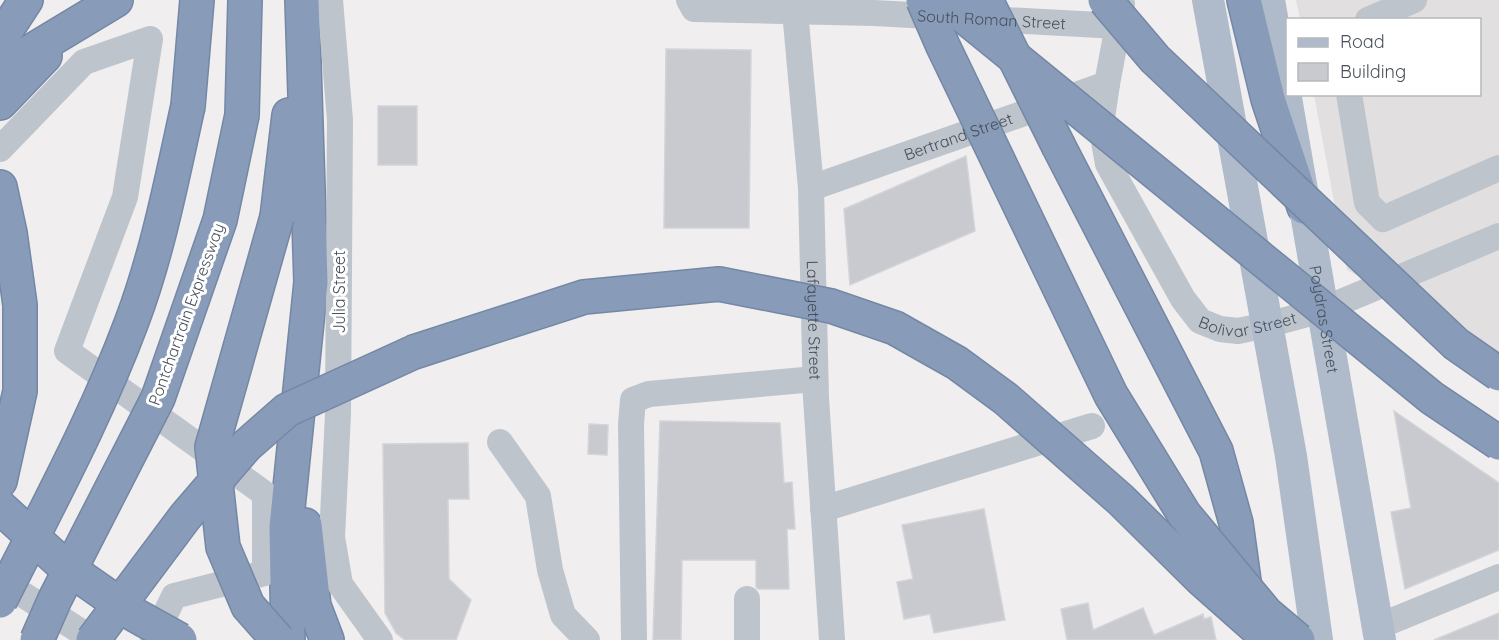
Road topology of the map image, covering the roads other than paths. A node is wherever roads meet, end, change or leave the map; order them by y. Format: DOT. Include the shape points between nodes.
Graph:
graph roads {
  1 [pos="26,0"];
  2 [pos="116,0"];
  3 [pos="197,0"];
  4 [pos="245,0"];
  5 [pos="689,0"];
  6 [pos="923,0"];
  7 [pos="942,0"];
  8 [pos="986,0"];
  9 [pos="1122,0"];
  10 [pos="1208,0"];
  11 [pos="1244,0"];
  12 [pos="1269,0"];
  13 [pos="1414,0"];
  14 [pos="312,1"];
  15 [pos="794,6"];
  16 [pos="1111,13"];
  17 [pos="1373,18"];
  18 [pos="75,25"];
  19 [pos="0,40"];
  20 [pos="0,70"];
  21 [pos="1107,84"];
  22 [pos="1348,96"];
  23 [pos="0,103"];
  24 [pos="0,149"];
  25 [pos="1499,168"];
  26 [pos="0,186"];
  27 [pos="811,188"];
  28 [pos="1306,212"];
  29 [pos="1499,236"];
  30 [pos="1322,310"];
  31 [pos="1267,325"];
  32 [pos="303,359"];
  33 [pos="1499,374"];
  34 [pos="815,379"];
  35 [pos="1092,426"];
  36 [pos="500,442"];
  37 [pos="1499,443"];
  38 [pos="0,481"];
  39 [pos="0,507"];
  40 [pos="823,510"];
  41 [pos="1499,577"];
  42 [pos="0,580"];
  43 [pos="747,599"];
  44 [pos="0,601"];
  45 [pos="1378,633"];
  46 [pos="37,640"];
  47 [pos="93,640"];
  48 [pos="153,640"];
  49 [pos="180,640"];
  50 [pos="278,640"];
  51 [pos="288,640"];
  52 [pos="327,640"];
  53 [pos="380,640"];
  54 [pos="587,640"];
  55 [pos="634,640"];
  56 [pos="747,640"];
  57 [pos="832,640"];
  58 [pos="1252,640"];
  59 [pos="1270,640"];
  60 [pos="1298,640"];
  61 [pos="1317,640"];
  1 -- 19 [label="highway"];
  2 -- 18 [label="highway"];
  3 -- 44 [label="highway, bridge" via="188,106 160,231 133,320 93,412"];
  4 -- 46 [label="highway, Pontchartrain Expressway, bridge" via="242,115 220,220 158,398"];
  5 -- 15 [label="street, South Roman Street" via="694,9"];
  6 -- 60 [label="highway, bridge" via="1111,395 1184,514 1266,613"];
  7 -- 37 [label="highway, bridge" via="1432,398"];
  8 -- 58 [label="highway, bridge" via="1216,451 1236,523"];
  9 -- 16 [label="street"];
  10 -- 31 [label="main road"];
  11 -- 28 [label="highway" via="1268,99"];
  12 -- 28 [label="main road, Poydras Street"];
  13 -- 17 [label="street"];
  14 -- 32 [label="highway" via="311,282"];
  14 -- 50 [label="highway, bridge" via="277,217 212,447 224,547 248,606"];
  14 -- 53 [label="street, Julia Street" via="340,120 333,537 340,585"];
  15 -- 16 [label="street, South Roman Street" via="874,13"];
  15 -- 27 [label="street, Lafayette Street"];
  16 -- 21 [label="street"];
  16 -- 33 [label="highway, bridge" via="1456,344"];
  18 -- 20 [label="highway"];
  18 -- 23 [label="highway"];
  21 -- 27 [label="street, Bertrand Street"];
  21 -- 31 [label="street, Bolivar Street" via="1101,125 1108,164 1183,299 1200,321 1220,329 1238,331"];
  22 -- 25 [label="street" via="1367,203 1383,219"];
  24 -- 48 [label="street" via="84,62 150,39 125,197 67,351 265,494 265,573 174,596"];
  26 -- 38 [label="highway" via="20,305 20,391"];
  27 -- 34 [label="street, Lafayette Street"];
  28 -- 30 [label="main road, Poydras Street"];
  29 -- 30 [label="street, Bolivar Street"];
  30 -- 31 [label="street, Bolivar Street"];
  30 -- 45 [label="main road, Poydras Street"];
  31 -- 61 [label="main road" via="1291,456"];
  32 -- 51 [label="highway" via="286,527"];
  32 -- 52 [label="highway" via="309,433 305,530 314,606"];
  34 -- 40 [label="street, Lafayette Street"];
  34 -- 55 [label="street" via="649,394 633,400"];
  35 -- 40 [label="street"];
  36 -- 54 [label="street" via="538,496 550,570 563,615"];
  39 -- 49 [label="highway, bridge" via="62,564 135,615"];
  40 -- 57 [label="street, Lafayette Street"];
  41 -- 45 [label="street"];
  42 -- 47 [label="street"];
  43 -- 56 [label="street"];
  47 -- 59 [label="highway, bridge" via="185,517 246,446 287,410 414,352 584,297 719,284 831,306 895,328 957,363 1006,399 1113,492"];
}
